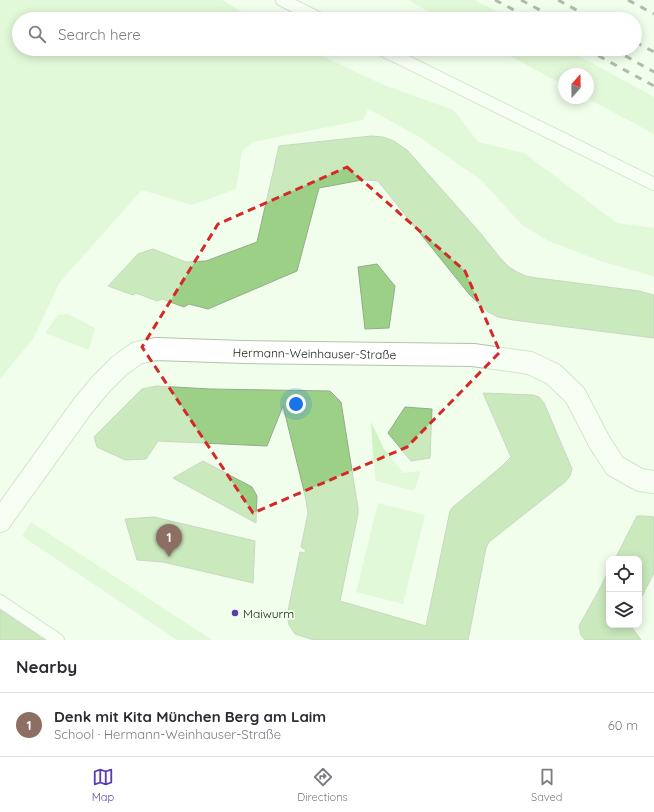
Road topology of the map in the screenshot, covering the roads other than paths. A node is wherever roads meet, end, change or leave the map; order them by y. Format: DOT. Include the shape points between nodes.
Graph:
graph roads {
  1 [pos="282,0"];
  2 [pos="306,12"];
  3 [pos="395,56"];
  4 [pos="654,184"];
  5 [pos="654,482"];
  6 [pos="0,521"];
  7 [pos="0,601"];
  8 [pos="58,640"];
  1 -- 2 [label="lane"];
  3 -- 4 [label="lane"];
  5 -- 6 [label="street, Hermann-Weinhauser-Straße" via="640,480 615,466 575,395 553,374 530,363 473,355 156,349 137,353 101,384"];
  7 -- 8 [label="lane"];
}
